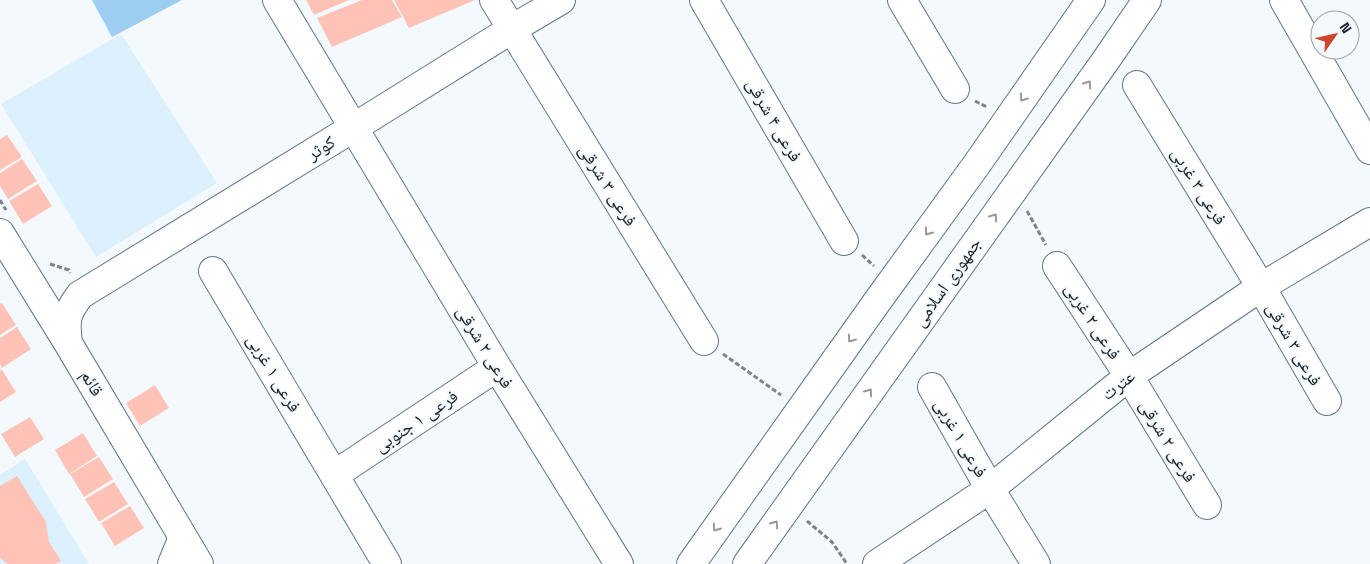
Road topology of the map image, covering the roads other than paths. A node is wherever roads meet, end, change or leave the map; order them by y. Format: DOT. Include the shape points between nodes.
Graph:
graph roads {
  1 [pos="277,0"];
  2 [pos="494,0"];
  3 [pos="561,0"];
  4 [pos="704,0"];
  5 [pos="902,0"];
  6 [pos="1091,0"];
  7 [pos="1147,0"];
  8 [pos="1284,0"];
  9 [pos="512,29"];
  10 [pos="1136,85"];
  11 [pos="955,89"];
  12 [pos="353,128"];
  13 [pos="1370,150"];
  14 [pos="1370,222"];
  15 [pos="0,233"];
  16 [pos="844,240"];
  17 [pos="1056,266"];
  18 [pos="214,271"];
  19 [pos="27,277"];
  20 [pos="1261,287"];
  21 [pos="80,295"];
  22 [pos="704,341"];
  23 [pos="68,342"];
  24 [pos="497,367"];
  25 [pos="1129,376"];
  26 [pos="932,387"];
  27 [pos="1327,401"];
  28 [pos="334,475"];
  29 [pos="990,489"];
  30 [pos="1207,505"];
  31 [pos="181,535"];
  32 [pos="172,564"];
  33 [pos="199,564"];
  34 [pos="387,564"];
  35 [pos="619,564"];
  36 [pos="691,564"];
  37 [pos="747,564"];
  38 [pos="878,564"];
  39 [pos="1036,564"];
  1 -- 12 [label="street"];
  2 -- 9 [label="street"];
  3 -- 9 [label="street, کوثر"];
  4 -- 16 [label="street, فرعی ۴ شرقی"];
  5 -- 11 [label="street"];
  6 -- 36 [label="street, one-way"];
  37 -- 7 [label="street, جمهوری اسلامی, one-way"];
  8 -- 13 [label="street"];
  9 -- 12 [label="street, کوثر"];
  9 -- 22 [label="street, فرعی ۳ شرقی"];
  10 -- 20 [label="street, فرعی ۳ غربی"];
  12 -- 21 [label="street, کوثر"];
  12 -- 24 [label="street, فرعی ۲ شرقی"];
  14 -- 20 [label="street, عترت"];
  15 -- 19 [label="street, قائم"];
  17 -- 25 [label="street, فرعی ۲ غربی"];
  18 -- 28 [label="street, فرعی ۱ غربی"];
  19 -- 21 [label="street" via="54,294"];
  19 -- 23 [label="street, قائم"];
  20 -- 25 [label="street, عترت"];
  20 -- 27 [label="street, فرعی ۳ شرقی"];
  21 -- 23 [label="street" via="67,317"];
  23 -- 31 [label="street, قائم"];
  24 -- 28 [label="street, فرعی ۱ جنوبی"];
  24 -- 35 [label="street, فرعی ۲ شرقی"];
  25 -- 29 [label="street, عترت"];
  25 -- 30 [label="street, فرعی ۲ شرقی"];
  26 -- 29 [label="street, فرعی ۱ غربی"];
  28 -- 34 [label="street, فرعی ۱ غربی"];
  29 -- 38 [label="street, عترت"];
  29 -- 39 [label="street, فرعی ۱ غربی"];
  31 -- 32 [label="street"];
  31 -- 33 [label="street, قائم"];
}
